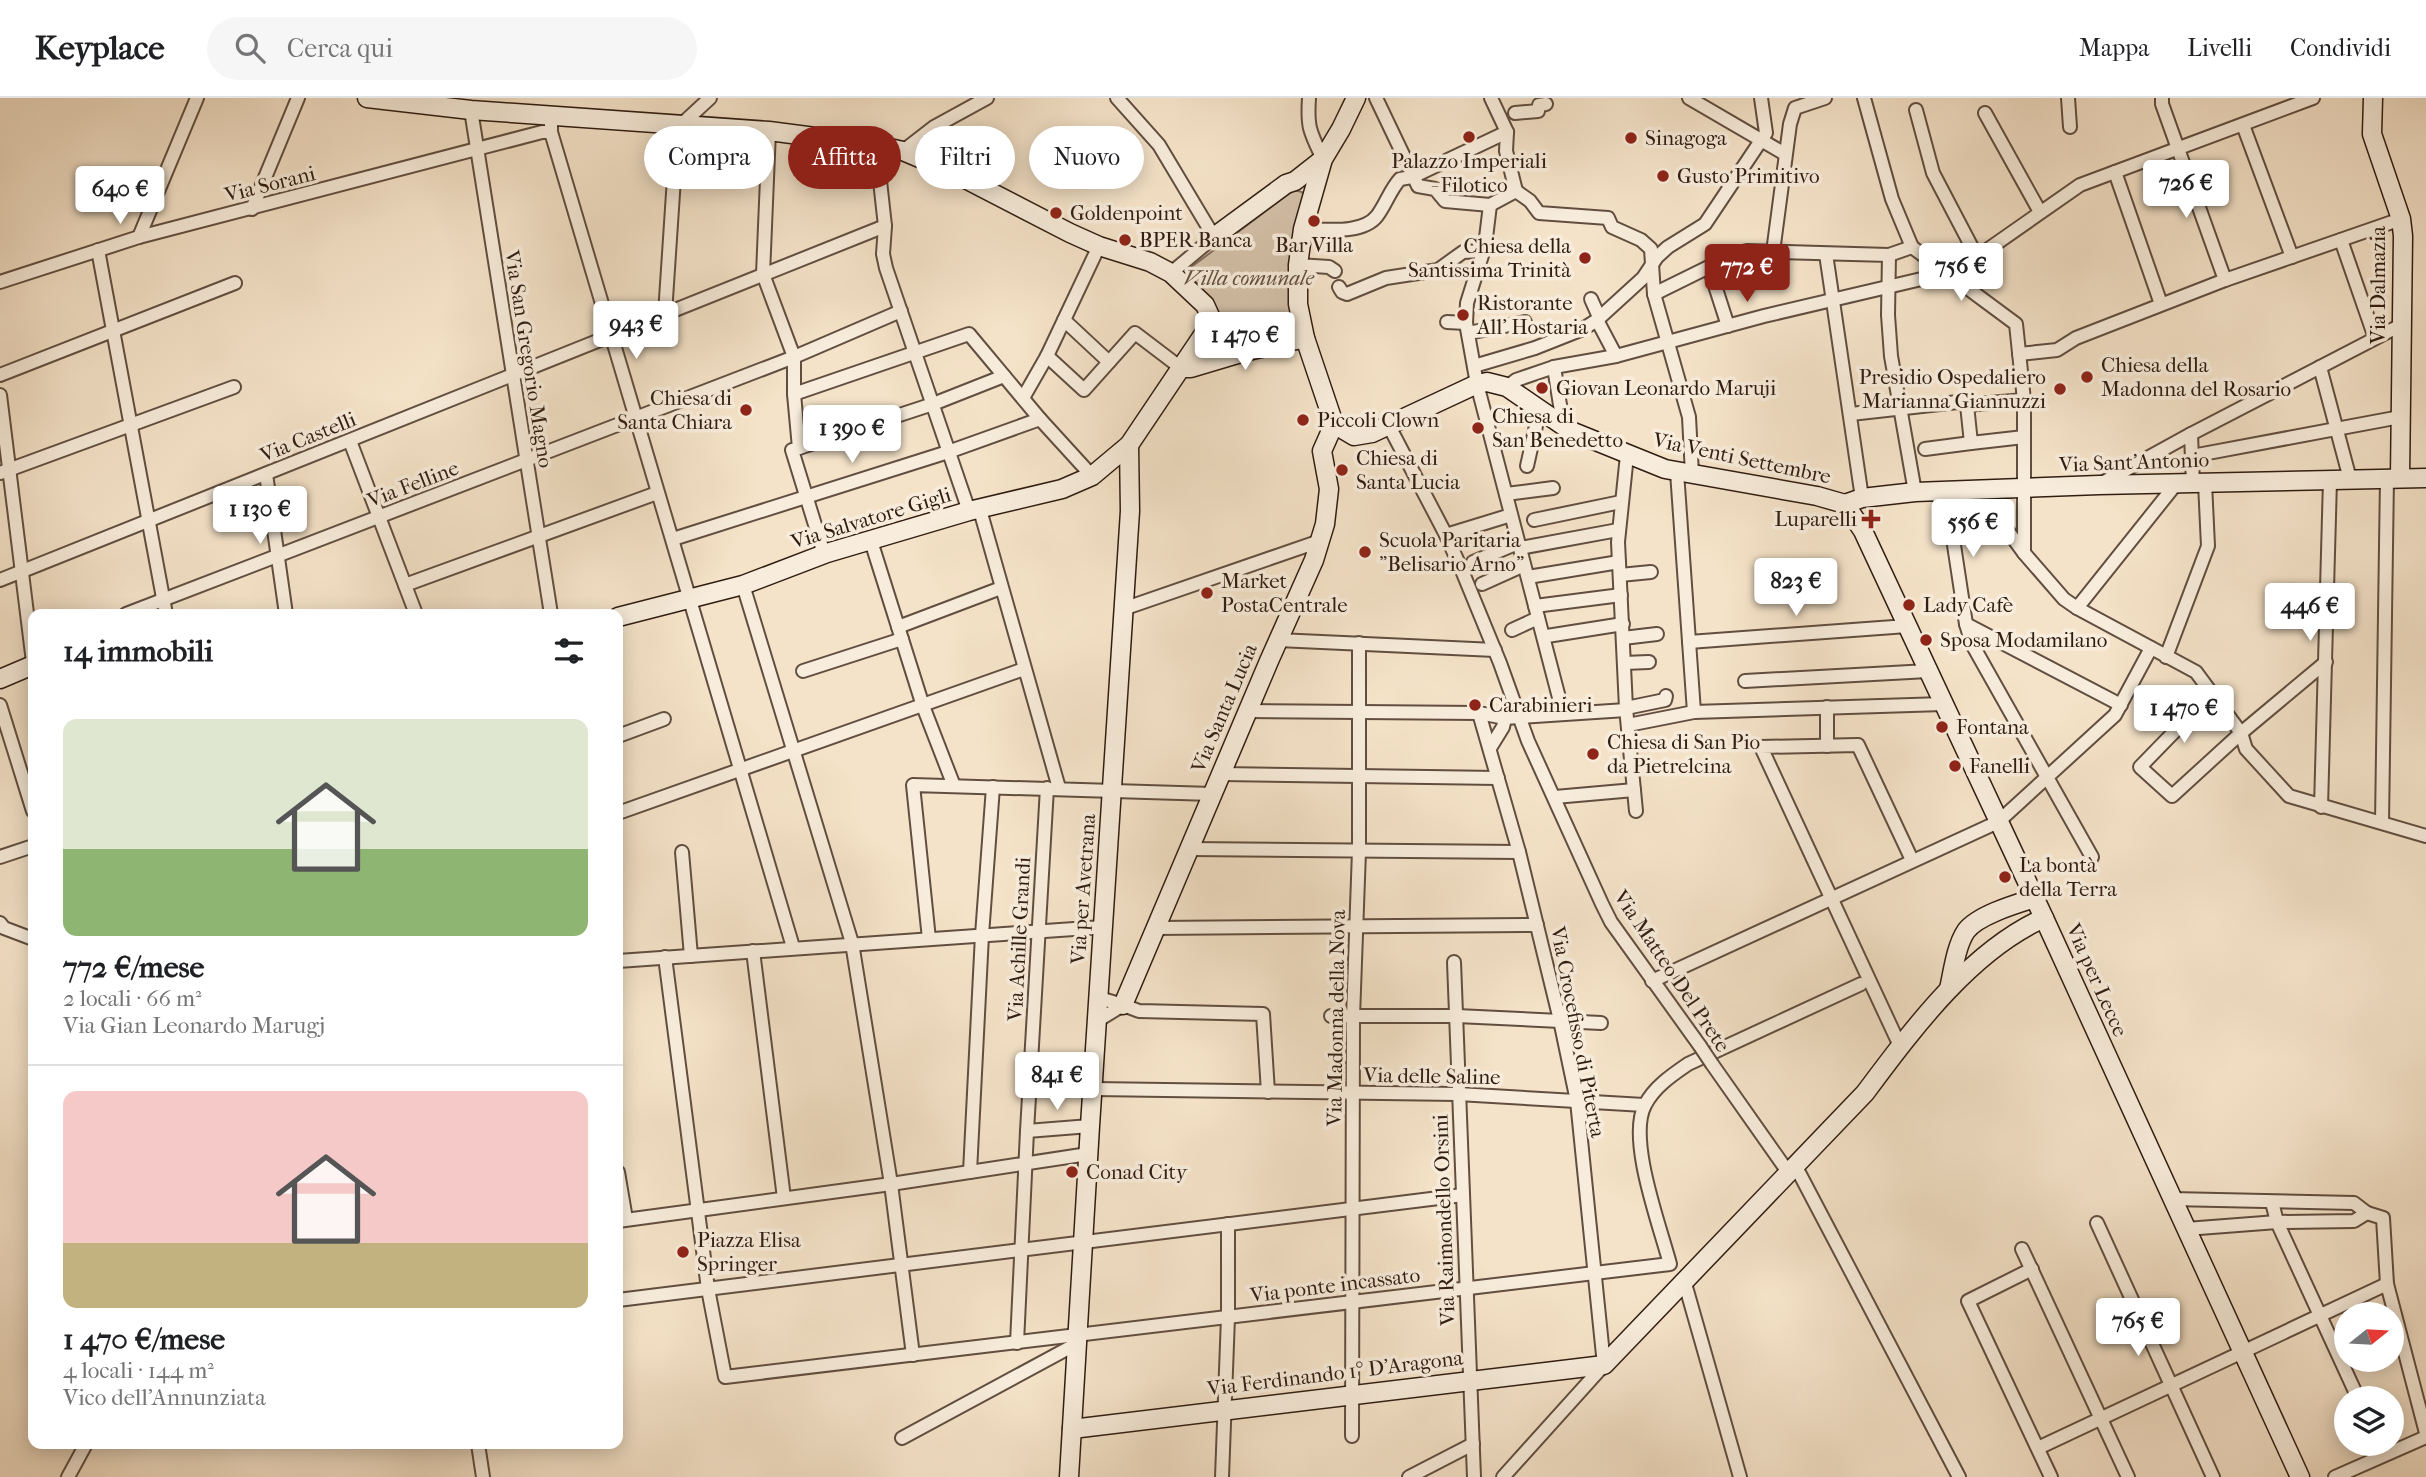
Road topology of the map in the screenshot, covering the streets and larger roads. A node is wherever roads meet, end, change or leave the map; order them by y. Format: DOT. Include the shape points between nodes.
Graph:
graph roads {
  1 [pos="197,98"];
  2 [pos="298,98"];
  3 [pos="367,98"];
  4 [pos="723,98"];
  5 [pos="987,98"];
  6 [pos="1117,98"];
  7 [pos="1309,98"];
  8 [pos="1356,98"];
  9 [pos="1376,98"];
  10 [pos="1491,98"];
  11 [pos="1689,98"];
  12 [pos="1761,98"];
  13 [pos="1825,98"];
  14 [pos="1864,98"];
  15 [pos="2068,98"];
  16 [pos="2162,98"];
  17 [pos="2313,98"];
  18 [pos="2373,98"];
  19 [pos="708,100"];
  20 [pos="1546,104"];
  21 [pos="471,110"];
  22 [pos="1916,110"];
  23 [pos="1515,113"];
  24 [pos="1985,113"];
  25 [pos="551,124"];
  26 [pos="682,124"];
  27 [pos="2243,125"];
  28 [pos="707,126"];
  29 [pos="2070,127"];
  30 [pos="1507,132"];
  31 [pos="1762,141"];
  32 [pos="2179,149"];
  33 [pos="476,151"];
  34 [pos="903,151"];
  35 [pos="1785,154"];
  36 [pos="1323,159"];
  37 [pos="2115,172"];
  38 [pos="1412,177"];
  39 [pos="1295,181"];
  40 [pos="767,189"];
  41 [pos="881,189"];
  42 [pos="1516,191"];
  43 [pos="1313,194"];
  44 [pos="1490,205"];
  45 [pos="252,209"];
  46 [pos="2040,212"];
  47 [pos="2401,219"];
  48 [pos="885,226"];
  49 [pos="1304,229"];
  50 [pos="139,237"];
  51 [pos="1214,237"];
  52 [pos="2341,240"];
  53 [pos="1099,246"];
  54 [pos="1912,247"];
  55 [pos="99,250"];
  56 [pos="1482,251"];
  57 [pos="1773,252"];
  58 [pos="1826,254"];
  59 [pos="1889,255"];
  60 [pos="1977,257"];
  61 [pos="2292,257"];
  62 [pos="1654,264"];
  63 [pos="1298,265"];
  64 [pos="1709,267"];
  65 [pos="1335,271"];
  66 [pos="1171,273"];
  67 [pos="1947,273"];
  68 [pos="763,274"];
  69 [pos="2225,280"];
  70 [pos="0,282"];
  71 [pos="236,283"];
  72 [pos="1890,286"];
  73 [pos="1343,290"];
  74 [pos="1654,294"];
  75 [pos="1591,299"];
  76 [pos="1833,299"];
  77 [pos="2161,304"];
  78 [pos="901,311"];
  79 [pos="665,314"];
  80 [pos="1598,319"];
  81 [pos="1064,320"];
  82 [pos="1447,322"];
  83 [pos="1525,322"];
  84 [pos="1728,326"];
  85 [pos="2401,326"];
  86 [pos="1467,328"];
  87 [pos="114,330"];
  88 [pos="611,335"];
  89 [pos="1305,338"];
  90 [pos="2375,338"];
  91 [pos="1667,342"];
  92 [pos="800,354"];
  93 [pos="916,354"];
  94 [pos="2019,354"];
  95 [pos="1047,356"];
  96 [pos="1616,356"];
  97 [pos="1109,362"];
  98 [pos="1474,366"];
  99 [pos="1554,367"];
  100 [pos="2320,367"];
  101 [pos="1181,368"];
  102 [pos="512,374"];
  103 [pos="0,375"];
  104 [pos="1004,376"];
  105 [pos="1478,384"];
  106 [pos="234,387"];
  107 [pos="1507,387"];
  108 [pos="794,394"];
  109 [pos="0,395"];
  110 [pos="1023,398"];
  111 [pos="2024,400"];
  112 [pos="933,404"];
  113 [pos="1966,405"];
  114 [pos="1540,408"];
  115 [pos="1899,410"];
  116 [pos="1850,415"];
  117 [pos="634,417"];
  118 [pos="2400,417"];
  119 [pos="1041,419"];
  120 [pos="1334,424"];
  121 [pos="1563,424"];
  122 [pos="132,425"];
  123 [pos="1389,426"];
  124 [pos="2338,429"];
  125 [pos="2191,434"];
  126 [pos="2024,438"];
  127 [pos="350,441"];
  128 [pos="1970,443"];
  129 [pos="1129,445"];
  130 [pos="799,448"];
  131 [pos="1925,449"];
  132 [pos="948,452"];
  133 [pos="1627,455"];
  134 [pos="2192,456"];
  135 [pos="526,461"];
  136 [pos="1527,466"];
  137 [pos="5,472"];
  138 [pos="1684,473"];
  139 [pos="266,474"];
  140 [pos="1092,477"];
  141 [pos="2393,478"];
  142 [pos="2426,478"];
  143 [pos="2350,479"];
  144 [pos="2330,480"];
  145 [pos="2191,484"];
  146 [pos="2099,485"];
  147 [pos="1553,488"];
  148 [pos="2025,489"];
  149 [pos="1921,492"];
  150 [pos="657,494"];
  151 [pos="1506,494"];
  152 [pos="807,497"];
  153 [pos="1947,499"];
  154 [pos="1853,501"];
  155 [pos="1621,502"];
  156 [pos="974,511"];
  157 [pos="1511,515"];
  158 [pos="379,517"];
  159 [pos="1534,520"];
  160 [pos="150,521"];
  161 [pos="1618,530"];
  162 [pos="1446,535"];
  163 [pos="538,536"];
  164 [pos="673,539"];
  165 [pos="871,541"];
  166 [pos="1320,541"];
  167 [pos="1519,545"];
  168 [pos="2024,553"];
  169 [pos="824,554"];
  170 [pos="278,556"];
  171 [pos="1473,562"];
  172 [pos="1620,569"];
  173 [pos="22,571"];
  174 [pos="1526,571"];
  175 [pos="1651,572"];
  176 [pos="0,580"];
  177 [pos="1482,584"];
  178 [pos="405,585"];
  179 [pos="743,585"];
  180 [pos="1001,588"];
  181 [pos="1621,595"];
  182 [pos="163,599"];
  183 [pos="690,599"];
  184 [pos="2077,608"];
  185 [pos="138,609"];
  186 [pos="165,609"];
  187 [pos="285,609"];
  188 [pos="414,609"];
  189 [pos="550,609"];
  190 [pos="1123,609"];
  191 [pos="1537,612"];
  192 [pos="623,616"];
  193 [pos="28,618"];
  194 [pos="1623,624"];
  195 [pos="1966,624"];
  196 [pos="1907,626"];
  197 [pos="1512,630"];
  198 [pos="900,633"];
  199 [pos="1657,634"];
  200 [pos="1547,636"];
  201 [pos="1623,638"];
  202 [pos="1278,640"];
  203 [pos="1689,642"];
  204 [pos="1359,643"];
  205 [pos="2151,648"];
  206 [pos="1495,650"];
  207 [pos="2166,657"];
  208 [pos="28,660"];
  209 [pos="1649,662"];
  210 [pos="2326,662"];
  211 [pos="1624,663"];
  212 [pos="1024,669"];
  213 [pos="803,671"];
  214 [pos="1928,671"];
  215 [pos="0,679"];
  216 [pos="1745,681"];
  217 [pos="2211,694"];
  218 [pos="1666,696"];
  219 [pos="1943,704"];
  220 [pos="0,705"];
  221 [pos="2121,705"];
  222 [pos="923,706"];
  223 [pos="1827,707"];
  224 [pos="1626,709"];
  225 [pos="1247,711"];
  226 [pos="1360,712"];
  227 [pos="1694,712"];
  228 [pos="1479,713"];
  229 [pos="1563,713"];
  230 [pos="1519,716"];
  231 [pos="1505,718"];
  232 [pos="664,719"];
  233 [pos="1628,725"];
  234 [pos="2241,733"];
  235 [pos="623,734"];
  236 [pos="1528,741"];
  237 [pos="1827,746"];
  238 [pos="1490,748"];
  239 [pos="794,752"];
  240 [pos="740,771"];
  241 [pos="1221,774"];
  242 [pos="1359,777"];
  243 [pos="1498,778"];
  244 [pos="2048,778"];
  245 [pos="954,786"];
  246 [pos="993,787"];
  247 [pos="1053,788"];
  248 [pos="1113,790"];
  249 [pos="1634,790"];
  250 [pos="1212,794"];
  251 [pos="28,795"];
  252 [pos="1555,797"];
  253 [pos="2321,807"];
  254 [pos="623,811"];
  255 [pos="1636,811"];
  256 [pos="1998,822"];
  257 [pos="2382,822"];
  258 [pos="2426,836"];
  259 [pos="28,848"];
  260 [pos="1189,849"];
  261 [pos="1359,851"];
  262 [pos="682,852"];
  263 [pos="1519,852"];
  264 [pos="0,856"];
  265 [pos="2092,856"];
  266 [pos="1912,860"];
  267 [pos="1832,897"];
  268 [pos="2035,898"];
  269 [pos="2043,918"];
  270 [pos="0,923"];
  271 [pos="1537,925"];
  272 [pos="1358,926"];
  273 [pos="1103,927"];
  274 [pos="1155,928"];
  275 [pos="1039,931"];
  276 [pos="982,935"];
  277 [pos="28,937"];
  278 [pos="929,939"];
  279 [pos="852,943"];
  280 [pos="793,947"];
  281 [pos="753,951"];
  282 [pos="691,956"];
  283 [pos="665,957"];
  284 [pos="623,961"];
  285 [pos="1454,962"];
  286 [pos="1652,981"];
  287 [pos="1861,984"];
  288 [pos="1949,989"];
  289 [pos="1099,998"];
  290 [pos="1123,1005"];
  291 [pos="1331,1016"];
  292 [pos="1457,1016"];
  293 [pos="1353,1017"];
  294 [pos="1560,1020"];
  295 [pos="1097,1021"];
  296 [pos="1601,1023"];
  297 [pos="1900,1046"];
  298 [pos="1094,1090"];
  299 [pos="1268,1092"];
  300 [pos="1352,1094"];
  301 [pos="1458,1094"];
  302 [pos="1577,1101"];
  303 [pos="1644,1105"];
  304 [pos="1090,1126"];
  305 [pos="1027,1131"];
  306 [pos="1088,1154"];
  307 [pos="1026,1164"];
  308 [pos="1792,1169"];
  309 [pos="970,1172"];
  310 [pos="891,1184"];
  311 [pos="1463,1195"];
  312 [pos="784,1198"];
  313 [pos="2171,1199"];
  314 [pos="2272,1202"];
  315 [pos="698,1208"];
  316 [pos="1353,1209"];
  317 [pos="2367,1213"];
  318 [pos="623,1220"];
  319 [pos="2277,1222"];
  320 [pos="2097,1223"];
  321 [pos="1228,1224"];
  322 [pos="2186,1229"];
  323 [pos="1084,1241"];
  324 [pos="1022,1249"];
  325 [pos="2022,1249"];
  326 [pos="902,1264"];
  327 [pos="2032,1269"];
  328 [pos="1596,1273"];
  329 [pos="1684,1280"];
  330 [pos="2387,1284"];
  331 [pos="1466,1288"];
  332 [pos="708,1289"];
  333 [pos="623,1299"];
  334 [pos="1352,1303"];
  335 [pos="2320,1315"];
  336 [pos="1228,1317"];
  337 [pos="1079,1339"];
  338 [pos="1017,1343"];
  339 [pos="2242,1352"];
  340 [pos="913,1355"];
  341 [pos="1604,1365"];
  342 [pos="1470,1380"];
  343 [pos="2169,1384"];
  344 [pos="2353,1386"];
  345 [pos="1352,1394"];
  346 [pos="1223,1409"];
  347 [pos="2100,1418"];
  348 [pos="1072,1429"];
  349 [pos="2426,1435"];
  350 [pos="1352,1436"];
  351 [pos="902,1438"];
  352 [pos="2404,1442"];
  353 [pos="1474,1444"];
  354 [pos="2038,1448"];
  355 [pos="83,1449"];
  356 [pos="479,1449"];
  357 [pos="2370,1456"];
  358 [pos="68,1477"];
  359 [pos="483,1477"];
  360 [pos="1069,1477"];
  361 [pos="1222,1477"];
  362 [pos="1409,1477"];
  363 [pos="1474,1477"];
  364 [pos="1503,1477"];
  365 [pos="1740,1477"];
  366 [pos="1959,1477"];
  367 [pos="2051,1477"];
  368 [pos="2128,1477"];
  369 [pos="2213,1477"];
  370 [pos="2300,1477"];
  371 [pos="2335,1477"];
  1 -- 50 [label="street"];
  2 -- 45 [label="street"];
  3 -- 21 [label="street"];
  4 -- 19 [label="street"];
  5 -- 34 [label="street" via="934,127"];
  6 -- 51 [label="street" via="1159,145"];
  7 -- 36 [label="street" via="1307,124"];
  8 -- 36 [label="street"];
  9 -- 38 [label="street"];
  10 -- 30 [label="street"];
  11 -- 31 [label="street"];
  12 -- 31 [label="street" via="1766,133"];
  13 -- 35 [label="street" via="1795,108"];
  14 -- 54 [label="street" via="1892,199"];
  15 -- 29 [label="street"];
  16 -- 32 [label="street"];
  17 -- 27 [label="street"];
  18 -- 47 [label="street, Via Dalmazia" via="2372,134"];
  19 -- 26 [label="street"];
  20 -- 23 [label="street" via="1539,105 1538,111"];
  21 -- 25 [label="street"];
  21 -- 33 [label="street, Via San Gregorio Magno"];
  22 -- 60 [label="street" via="1933,173"];
  24 -- 46 [label="street"];
  25 -- 26 [label="street"];
  25 -- 33 [label="street, Via Sorani" via="542,132"];
  25 -- 88 [label="street"];
  26 -- 28 [label="street"];
  26 -- 79 [label="street" via="677,133"];
  27 -- 32 [label="street"];
  27 -- 61 [label="street"];
  30 -- 38 [label="street"];
  30 -- 42 [label="street" via="1506,151"];
  31 -- 35 [label="street"];
  31 -- 62 [label="street" via="1705,224 1668,247"];
  32 -- 37 [label="street"];
  32 -- 69 [label="street"];
  33 -- 45 [label="street, Via Sorani"];
  33 -- 102 [label="street, Via San Gregorio Magno"];
  34 -- 53 [label="street"];
  35 -- 57 [label="street"];
  36 -- 39 [label="street"];
  36 -- 43 [label="street"];
  37 -- 46 [label="street" via="2080,185"];
  37 -- 77 [label="street"];
  38 -- 44 [label="street" via="1418,186 1435,189 1445,201"];
  38 -- 49 [label="street" via="1400,179 1368,223"];
  39 -- 43 [label="street" via="1308,182"];
  39 -- 51 [label="street"];
  40 -- 68 [label="street"];
  41 -- 48 [label="street, Via Achille Grandi"];
  42 -- 44 [label="street"];
  42 -- 62 [label="street" via="1539,213 1608,218 1612,227 1651,249"];
  43 -- 49 [label="street"];
  44 -- 56 [label="street"];
  45 -- 50 [label="street, Via Sorani"];
  46 -- 60 [label="street"];
  47 -- 52 [label="street"];
  47 -- 85 [label="street, Via Dalmazia"];
  48 -- 68 [label="street, Via Castelli"];
  48 -- 78 [label="street, Via Achille Grandi" via="883,254"];
  49 -- 63 [label="street"];
  50 -- 55 [label="street, Via Sorani"];
  51 -- 66 [label="street"];
  52 -- 61 [label="street"];
  52 -- 90 [label="street"];
  53 -- 66 [label="street"];
  53 -- 81 [label="street"];
  54 -- 59 [label="street"];
  54 -- 67 [label="street"];
  55 -- 70 [label="street, Via Sorani"];
  55 -- 87 [label="street"];
  56 -- 73 [label="street" via="1463,252 1438,270"];
  56 -- 86 [label="street" via="1467,303"];
  57 -- 58 [label="street"];
  57 -- 64 [label="street" via="1747,251"];
  58 -- 59 [label="street"];
  58 -- 76 [label="street"];
  59 -- 72 [label="street"];
  60 -- 67 [label="street"];
  61 -- 69 [label="street"];
  62 -- 74 [label="street"];
  62 -- 80 [label="street"];
  63 -- 65 [label="street"];
  63 -- 89 [label="street" via="1298,304"];
  64 -- 74 [label="street"];
  64 -- 84 [label="street"];
  66 -- 101 [label="street" via="1205,305 1210,316 1207,329"];
  67 -- 72 [label="street"];
  67 -- 94 [label="street" via="2016,324"];
  68 -- 79 [label="street, Via Castelli"];
  68 -- 92 [label="street"];
  69 -- 77 [label="street"];
  71 -- 87 [label="street"];
  72 -- 76 [label="street"];
  72 -- 115 [label="street" via="1888,315"];
  74 -- 91 [label="street"];
  75 -- 80 [label="street"];
  76 -- 84 [label="street"];
  76 -- 116 [label="street"];
  77 -- 94 [label="street" via="2057,349"];
  78 -- 92 [label="street, Via Felline"];
  78 -- 93 [label="street, Via Achille Grandi"];
  79 -- 88 [label="street, Via Castelli"];
  80 -- 96 [label="street"];
  80 -- 98 [label="street" via="1535,348"];
  81 -- 95 [label="street"];
  81 -- 97 [label="street"];
  82 -- 86 [label="street"];
  83 -- 86 [label="street"];
  84 -- 91 [label="street"];
  85 -- 90 [label="street"];
  85 -- 118 [label="street, Via Dalmazia"];
  86 -- 98 [label="street"];
  87 -- 103 [label="street"];
  87 -- 122 [label="street"];
  88 -- 102 [label="street, Via Castelli"];
  88 -- 117 [label="street"];
  89 -- 101 [label="street"];
  89 -- 120 [label="street"];
  90 -- 100 [label="street"];
  91 -- 96 [label="street"];
  91 -- 138 [label="street" via="1689,416"];
  92 -- 108 [label="street"];
  92 -- 117 [label="street, Via Felline"];
  93 -- 104 [label="street" via="970,334"];
  93 -- 108 [label="street"];
  93 -- 112 [label="street, Via Achille Grandi"];
  94 -- 111 [label="street"];
  95 -- 97 [label="street" via="1084,390"];
  95 -- 110 [label="street"];
  96 -- 99 [label="street"];
  97 -- 101 [label="street" via="1135,333"];
  98 -- 105 [label="street"];
  99 -- 107 [label="street"];
  99 -- 121 [label="street"];
  100 -- 124 [label="street"];
  100 -- 125 [label="street"];
  101 -- 129 [label="street"];
  102 -- 127 [label="street, Via Castelli"];
  102 -- 135 [label="street, Via San Gregorio Magno"];
  104 -- 110 [label="street"];
  104 -- 112 [label="street"];
  105 -- 107 [label="street, Via Venti Settembre"];
  105 -- 123 [label="street"];
  105 -- 151 [label="street"];
  106 -- 122 [label="street"];
  107 -- 114 [label="street, Via Venti Settembre"];
  108 -- 130 [label="street"];
  109 -- 137 [label="street"];
  110 -- 119 [label="street"];
  111 -- 113 [label="street"];
  111 -- 126 [label="street"];
  112 -- 130 [label="street"];
  112 -- 132 [label="street, Via Achille Grandi"];
  113 -- 115 [label="street" via="1958,402"];
  113 -- 128 [label="street"];
  114 -- 121 [label="street, Via Venti Settembre"];
  114 -- 136 [label="street"];
  115 -- 116 [label="street"];
  115 -- 149 [label="street"];
  116 -- 154 [label="street"];
  117 -- 135 [label="street, Via Felline"];
  117 -- 150 [label="street"];
  118 -- 124 [label="street"];
  118 -- 141 [label="street, Via Dalmazia"];
  119 -- 132 [label="street"];
  119 -- 140 [label="street"];
  120 -- 123 [label="street" via="1354,436"];
  120 -- 166 [label="street, Via Santa Lucia" via="1322,451 1329,489"];
  121 -- 133 [label="street, Via Venti Settembre"];
  122 -- 137 [label="street"];
  122 -- 160 [label="street"];
  123 -- 162 [label="street, Via Matteo Del Prete"];
  124 -- 134 [label="street"];
  124 -- 143 [label="street"];
  125 -- 134 [label="street"];
  125 -- 146 [label="street"];
  126 -- 128 [label="street"];
  126 -- 148 [label="street"];
  127 -- 139 [label="street, Via Castelli"];
  127 -- 158 [label="street"];
  128 -- 131 [label="street"];
  129 -- 140 [label="street, Via Salvatore Gigli"];
  129 -- 190 [label="street, Via per Avetrana"];
  130 -- 152 [label="street" via="792,450"];
  132 -- 152 [label="street"];
  132 -- 156 [label="street, Via Achille Grandi"];
  133 -- 138 [label="street, Via Venti Settembre"];
  133 -- 155 [label="street"];
  134 -- 145 [label="street"];
  135 -- 158 [label="street, Via Felline"];
  135 -- 163 [label="street, Via San Gregorio Magno"];
  137 -- 173 [label="street"];
  138 -- 154 [label="street, Via Venti Settembre"];
  138 -- 203 [label="street"];
  139 -- 160 [label="street, Via Castelli"];
  139 -- 170 [label="street"];
  140 -- 156 [label="street, Via Salvatore Gigli"];
  141 -- 142 [label="street, Via Sant'Antonio"];
  141 -- 143 [label="street, Via Sant'Antonio"];
  141 -- 257 [label="street"];
  143 -- 144 [label="street, Via Sant'Antonio"];
  144 -- 145 [label="street, Via Sant'Antonio"];
  144 -- 210 [label="street"];
  145 -- 146 [label="street, Via Sant'Antonio"];
  145 -- 184 [label="street"];
  145 -- 207 [label="street" via="2208,546"];
  146 -- 148 [label="street, Via Sant'Antonio"];
  147 -- 151 [label="street"];
  148 -- 149 [label="street, Via Sant'Antonio"];
  148 -- 168 [label="street"];
  149 -- 153 [label="street"];
  149 -- 154 [label="street, Via Sant'Antonio"];
  150 -- 163 [label="street"];
  150 -- 164 [label="street"];
  151 -- 157 [label="street"];
  152 -- 164 [label="street"];
  152 -- 169 [label="street"];
  153 -- 168 [label="street" via="2005,527"];
  153 -- 195 [label="street"];
  154 -- 196 [label="street, Via per Lecce"];
  155 -- 159 [label="street"];
  155 -- 161 [label="street"];
  156 -- 165 [label="street, Via Salvatore Gigli"];
  156 -- 180 [label="street, Via Achille Grandi"];
  157 -- 162 [label="street"];
  157 -- 167 [label="street"];
  158 -- 170 [label="street, Via Felline"];
  158 -- 178 [label="street"];
  160 -- 173 [label="street, Via Castelli"];
  160 -- 182 [label="street"];
  161 -- 167 [label="street"];
  161 -- 172 [label="street"];
  162 -- 206 [label="street, Via Matteo Del Prete"];
  163 -- 178 [label="street"];
  163 -- 189 [label="street, Via San Gregorio Magno"];
  164 -- 183 [label="street"];
  165 -- 169 [label="street, Via Salvatore Gigli"];
  165 -- 198 [label="street"];
  166 -- 190 [label="street"];
  166 -- 202 [label="street, Via Santa Lucia"];
  167 -- 171 [label="street"];
  167 -- 174 [label="street"];
  168 -- 184 [label="street"];
  169 -- 179 [label="street, Via Salvatore Gigli"];
  170 -- 182 [label="street, Via Felline"];
  170 -- 187 [label="street"];
  172 -- 174 [label="street"];
  172 -- 175 [label="street"];
  172 -- 181 [label="street"];
  173 -- 176 [label="street, Via Castelli"];
  173 -- 193 [label="street"];
  174 -- 177 [label="street"];
  174 -- 191 [label="street"];
  178 -- 188 [label="street"];
  179 -- 183 [label="street, Via Salvatore Gigli"];
  179 -- 239 [label="street"];
  180 -- 198 [label="street"];
  180 -- 212 [label="street, Via Achille Grandi"];
  181 -- 191 [label="street"];
  181 -- 194 [label="street"];
  182 -- 185 [label="street, Via Felline"];
  182 -- 186 [label="street"];
  183 -- 192 [label="street, Via Salvatore Gigli"];
  183 -- 240 [label="street"];
  184 -- 205 [label="street"];
  190 -- 248 [label="street, Via per Avetrana"];
  191 -- 197 [label="street"];
  191 -- 229 [label="street"];
  194 -- 200 [label="street"];
  194 -- 201 [label="street"];
  195 -- 221 [label="street"];
  195 -- 244 [label="street" via="1972,644"];
  196 -- 203 [label="street"];
  196 -- 214 [label="street, Via per Lecce"];
  198 -- 213 [label="street"];
  198 -- 222 [label="street"];
  199 -- 201 [label="street"];
  201 -- 211 [label="street"];
  202 -- 204 [label="street"];
  202 -- 225 [label="street, Via Santa Lucia"];
  203 -- 227 [label="street"];
  204 -- 206 [label="street"];
  204 -- 226 [label="street, Via Madonna della Nova"];
  205 -- 207 [label="street"];
  205 -- 221 [label="street"];
  206 -- 230 [label="street, Via Matteo Del Prete"];
  207 -- 217 [label="street" via="2196,672"];
  208 -- 215 [label="street"];
  209 -- 211 [label="street"];
  210 -- 234 [label="street"];
  210 -- 253 [label="street"];
  211 -- 224 [label="street"];
  212 -- 222 [label="street"];
  212 -- 247 [label="street, Via Achille Grandi"];
  214 -- 216 [label="street"];
  214 -- 219 [label="street, Via per Lecce"];
  217 -- 234 [label="street"];
  217 -- 234 [label="street" via="2140,767 2172,796"];
  218 -- 224 [label="street"];
  219 -- 223 [label="street"];
  219 -- 256 [label="street, Via per Lecce"];
  220 -- 251 [label="street"];
  221 -- 244 [label="street"];
  222 -- 239 [label="street"];
  222 -- 245 [label="street"];
  223 -- 227 [label="street"];
  223 -- 237 [label="street"];
  224 -- 229 [label="street"];
  224 -- 233 [label="street"];
  225 -- 226 [label="street"];
  225 -- 241 [label="street, Via Santa Lucia"];
  226 -- 228 [label="street"];
  226 -- 242 [label="street, Via Madonna della Nova"];
  227 -- 233 [label="street"];
  228 -- 231 [label="street"];
  228 -- 238 [label="street, Via Crocefisso di Piterta"];
  229 -- 230 [label="street"];
  230 -- 231 [label="street"];
  230 -- 236 [label="street, Via Matteo Del Prete"];
  231 -- 236 [label="street, Via Matteo Del Prete"];
  231 -- 238 [label="street"];
  232 -- 235 [label="street"];
  233 -- 249 [label="street"];
  234 -- 253 [label="street" via="2246,749 2281,789"];
  236 -- 252 [label="street, Via Matteo Del Prete"];
  237 -- 266 [label="street" via="1857,746"];
  237 -- 267 [label="street" via="1761,747"];
  238 -- 243 [label="street, Via Crocefisso di Piterta"];
  239 -- 240 [label="street"];
  239 -- 279 [label="street"];
  240 -- 254 [label="street"];
  240 -- 280 [label="street"];
  241 -- 242 [label="street"];
  241 -- 250 [label="street, Via Santa Lucia"];
  242 -- 243 [label="street"];
  242 -- 261 [label="street, Via Madonna della Nova"];
  243 -- 263 [label="street, Via Crocefisso di Piterta"];
  244 -- 256 [label="street"];
  244 -- 265 [label="street"];
  245 -- 246 [label="street"];
  245 -- 278 [label="street" via="913,785"];
  246 -- 247 [label="street"];
  246 -- 276 [label="street"];
  247 -- 248 [label="street"];
  247 -- 275 [label="street, Via Achille Grandi"];
  248 -- 250 [label="street"];
  248 -- 273 [label="street, Via per Avetrana"];
  249 -- 252 [label="street"];
  249 -- 255 [label="street"];
  250 -- 260 [label="street, Via Santa Lucia"];
  252 -- 286 [label="street, Via Matteo Del Prete" via="1611,922"];
  253 -- 257 [label="street"];
  256 -- 266 [label="street"];
  256 -- 268 [label="street, Via per Lecce"];
  257 -- 258 [label="street"];
  259 -- 264 [label="street"];
  260 -- 261 [label="street"];
  260 -- 274 [label="street, Via Santa Lucia"];
  261 -- 263 [label="street"];
  261 -- 272 [label="street, Via Madonna della Nova"];
  262 -- 282 [label="street"];
  263 -- 271 [label="street, Via Crocefisso di Piterta"];
  266 -- 267 [label="street"];
  267 -- 286 [label="street"];
  267 -- 297 [label="street"];
  268 -- 269 [label="street, Via per Lecce"];
  268 -- 288 [label="street" via="2000,908 1967,930"];
  269 -- 288 [label="street" via="2017,930"];
  269 -- 313 [label="street, Via per Lecce"];
  270 -- 277 [label="street"];
  271 -- 272 [label="street"];
  271 -- 294 [label="street, Via Crocefisso di Piterta"];
  272 -- 274 [label="street"];
  272 -- 293 [label="street, Via Madonna della Nova"];
  273 -- 275 [label="street"];
  273 -- 289 [label="street, Via per Avetrana"];
  274 -- 290 [label="street, Via Santa Lucia"];
  275 -- 276 [label="street"];
  275 -- 305 [label="street, Via Achille Grandi"];
  276 -- 278 [label="street"];
  276 -- 309 [label="street"];
  278 -- 279 [label="street"];
  279 -- 280 [label="street"];
  279 -- 310 [label="street"];
  280 -- 281 [label="street"];
  281 -- 282 [label="street"];
  281 -- 312 [label="street"];
  282 -- 283 [label="street"];
  283 -- 284 [label="street"];
  283 -- 315 [label="street"];
  285 -- 292 [label="street, Via Raimondello Orsini"];
  286 -- 308 [label="street, Via Matteo Del Prete, bridge" via="1749,1120"];
  287 -- 303 [label="street" via="1688,1064"];
  288 -- 297 [label="street"];
  289 -- 290 [label="street"];
  289 -- 295 [label="street, Via per Avetrana"];
  290 -- 295 [label="street"];
  290 -- 299 [label="street" via="1139,1011 1263,1014"];
  291 -- 293 [label="street"];
  292 -- 293 [label="street"];
  292 -- 294 [label="street"];
  292 -- 301 [label="street, Via Raimondello Orsini"];
  293 -- 300 [label="street, Via Madonna della Nova"];
  294 -- 296 [label="street"];
  294 -- 302 [label="street, Via Crocefisso di Piterta"];
  295 -- 298 [label="street, Via per Avetrana"];
  297 -- 308 [label="street" via="1865,1093"];
  298 -- 299 [label="street, Via delle Saline"];
  298 -- 304 [label="street, Via per Avetrana"];
  299 -- 300 [label="street, Via delle Saline"];
  300 -- 301 [label="street, Via delle Saline"];
  300 -- 316 [label="street, Via Madonna della Nova"];
  301 -- 302 [label="street, Via delle Saline"];
  301 -- 311 [label="street, Via Raimondello Orsini"];
  302 -- 303 [label="street, Via delle Saline"];
  302 -- 328 [label="street, Via Crocefisso di Piterta"];
  303 -- 328 [label="street, Via ponte incassato" via="1638,1135 1641,1155 1670,1264"];
  304 -- 305 [label="street"];
  304 -- 306 [label="street, Via per Avetrana"];
  305 -- 307 [label="street, Via Achille Grandi"];
  306 -- 307 [label="street"];
  306 -- 323 [label="street, Via per Avetrana"];
  307 -- 309 [label="street"];
  307 -- 324 [label="street, Via Achille Grandi"];
  308 -- 329 [label="street"];
  308 -- 366 [label="street, Via Matteo Del Prete"];
  309 -- 310 [label="street"];
  310 -- 312 [label="street"];
  310 -- 326 [label="street"];
  311 -- 316 [label="street"];
  311 -- 331 [label="street, Via Raimondello Orsini"];
  312 -- 315 [label="street"];
  313 -- 314 [label="street"];
  313 -- 322 [label="street, Via per Lecce"];
  314 -- 317 [label="street" via="2354,1203"];
  314 -- 319 [label="street"];
  315 -- 318 [label="street"];
  315 -- 332 [label="street"];
  316 -- 321 [label="street"];
  316 -- 334 [label="street, Via Madonna della Nova"];
  317 -- 319 [label="street" via="2354,1222"];
  317 -- 330 [label="street" via="2383,1218"];
  319 -- 322 [label="street"];
  319 -- 335 [label="street"];
  320 -- 343 [label="street"];
  321 -- 323 [label="street"];
  321 -- 336 [label="street"];
  322 -- 339 [label="street, Via per Lecce"];
  323 -- 324 [label="street"];
  323 -- 337 [label="street, Via per Avetrana"];
  324 -- 326 [label="street"];
  324 -- 338 [label="street, Via Achille Grandi"];
  325 -- 327 [label="street"];
  326 -- 332 [label="street"];
  326 -- 340 [label="street"];
  327 -- 347 [label="street"];
  327 -- 354 [label="street" via="1968,1301"];
  328 -- 331 [label="street, Via ponte incassato"];
  328 -- 341 [label="street, Via Crocefisso di Piterta"];
  329 -- 341 [label="street"];
  329 -- 365 [label="street"];
  330 -- 335 [label="street"];
  330 -- 349 [label="street"];
  331 -- 334 [label="street, Via ponte incassato"];
  331 -- 342 [label="street, Via Raimondello Orsini"];
  332 -- 333 [label="street"];
  332 -- 340 [label="street, Via ponte incassato" via="724,1377"];
  334 -- 336 [label="street, Via ponte incassato"];
  334 -- 345 [label="street, Via Madonna della Nova"];
  335 -- 339 [label="street"];
  335 -- 344 [label="street"];
  336 -- 337 [label="street, Via ponte incassato"];
  336 -- 346 [label="street"];
  337 -- 338 [label="street, Via ponte incassato"];
  337 -- 348 [label="street, Via per Avetrana"];
  337 -- 351 [label="street"];
  338 -- 340 [label="street, Via ponte incassato"];
  339 -- 343 [label="street"];
  339 -- 370 [label="street, Via per Lecce"];
  341 -- 342 [label="street, Via Ferdinando 1° D'Aragona"];
  341 -- 364 [label="street"];
  342 -- 345 [label="street, Via Ferdinando 1° D'Aragona"];
  342 -- 353 [label="street, Via Raimondello Orsini"];
  343 -- 347 [label="street"];
  343 -- 369 [label="street"];
  345 -- 346 [label="street, Via Ferdinando 1° D'Aragona"];
  345 -- 350 [label="street, Via Madonna della Nova"];
  346 -- 348 [label="street, Via Ferdinando 1° D'Aragona"];
  346 -- 361 [label="street"];
  347 -- 354 [label="street"];
  347 -- 368 [label="street"];
  348 -- 360 [label="street, Via per Avetrana"];
  349 -- 352 [label="street"];
  353 -- 362 [label="street"];
  353 -- 363 [label="street, Via Raimondello Orsini"];
  354 -- 367 [label="street"];
  355 -- 358 [label="street"];
  356 -- 359 [label="street"];
  357 -- 371 [label="street"];
}
